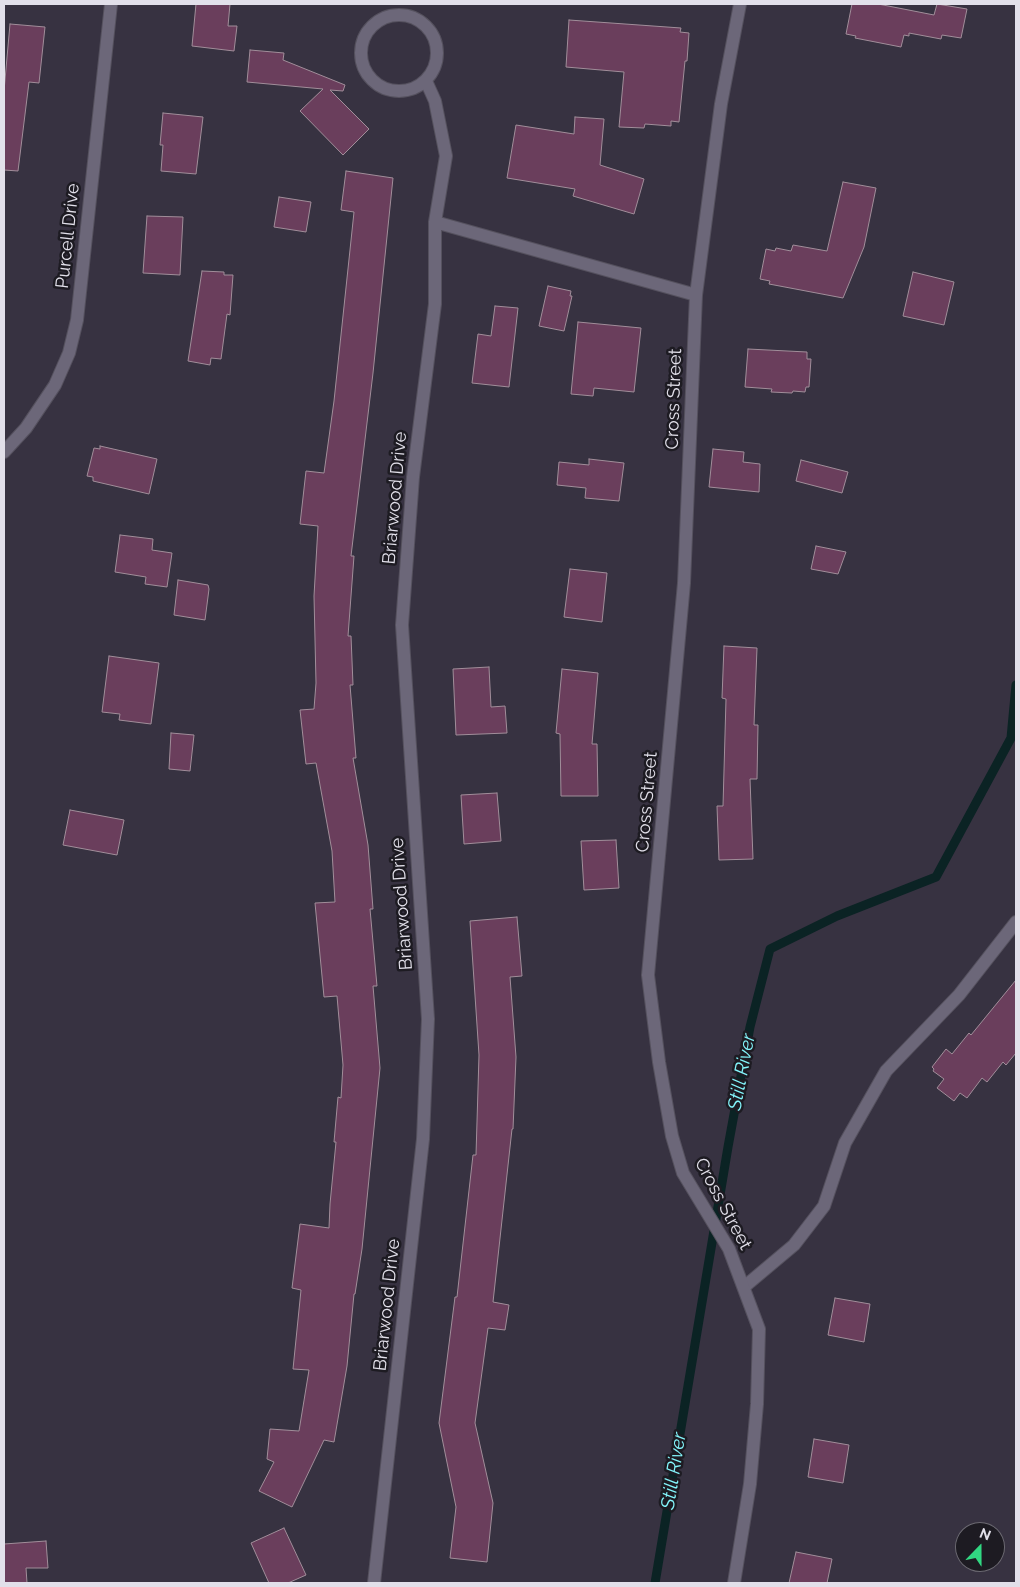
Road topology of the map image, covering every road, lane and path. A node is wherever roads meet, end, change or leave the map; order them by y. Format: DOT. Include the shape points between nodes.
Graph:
graph roads {
  1 [pos="111,4"];
  2 [pos="740,4"];
  3 [pos="426,81"];
  4 [pos="435,222"];
  5 [pos="696,295"];
  6 [pos="4,452"];
  7 [pos="1016,922"];
  8 [pos="744,1287"];
  9 [pos="374,1583"];
  10 [pos="734,1583"];
  1 -- 6 [label="street, Purcell Drive" via="77,320 69,354 55,385 26,428"];
  2 -- 5 [label="street, Cross Street" via="721,104"];
  3 -- 3 [label="street" via="401,92 376,84 366,73 361,60 361,46 375,23 387,17 404,15 427,27 438,54"];
  3 -- 4 [label="street, Briarwood Drive" via="435,101 446,156"];
  4 -- 5 [label="street"];
  4 -- 9 [label="street, Briarwood Drive" via="435,304 413,477 402,625 428,1019 423,1139"];
  5 -- 8 [label="street, Cross Street" via="684,583 648,975 672,1136 683,1172 729,1248"];
  7 -- 8 [label="street" via="959,995 886,1072 845,1143 824,1206 794,1246"];
  8 -- 10 [label="street, Cross Street" via="759,1329 757,1404 750,1484"];
}
